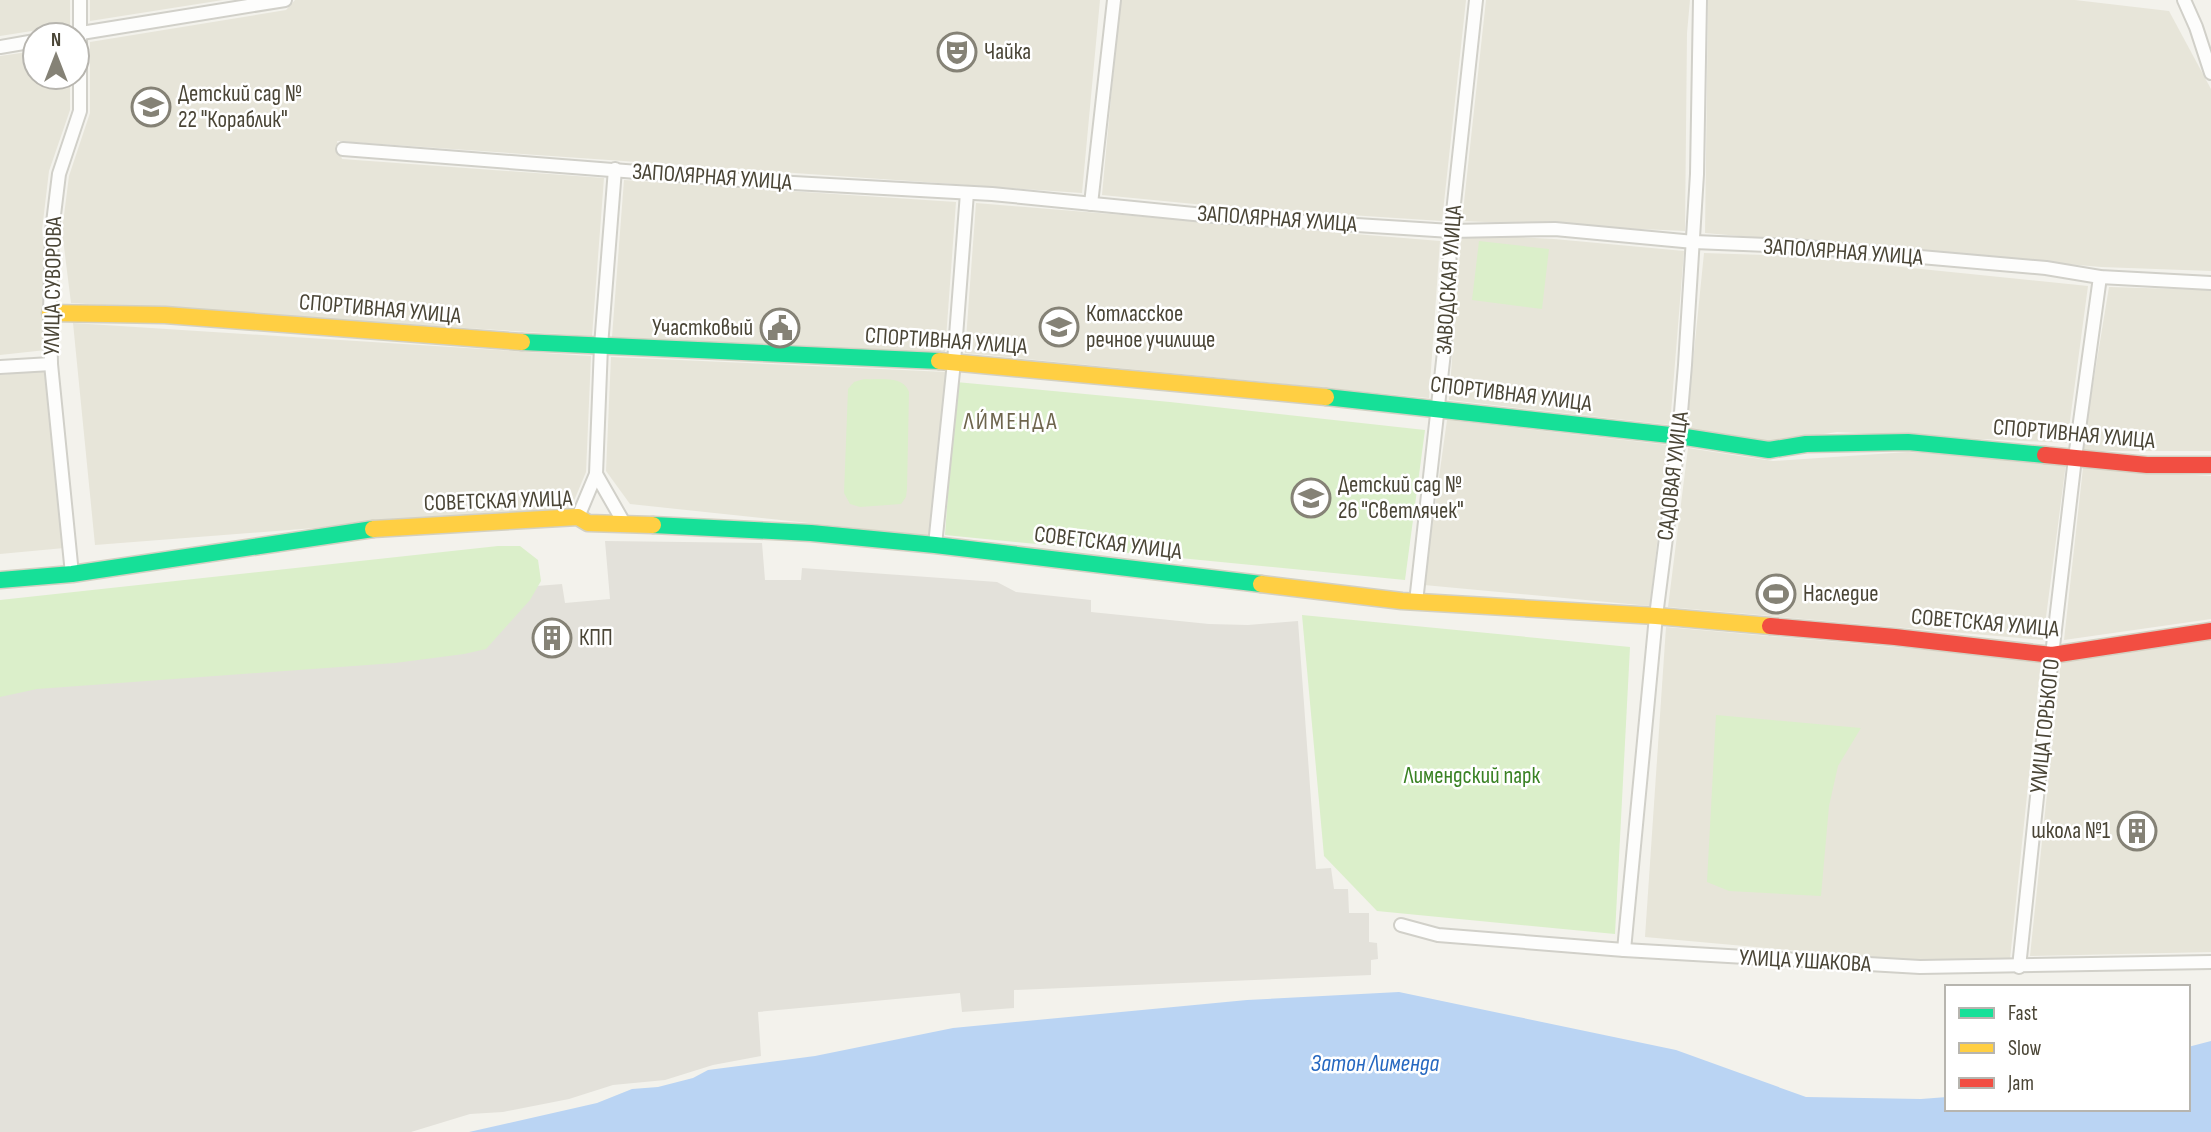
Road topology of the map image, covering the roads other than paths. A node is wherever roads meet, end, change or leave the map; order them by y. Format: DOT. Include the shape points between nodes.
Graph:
graph roads {
  1 [pos="80,0"];
  2 [pos="285,0"];
  3 [pos="1114,0"];
  4 [pos="1476,0"];
  5 [pos="1700,0"];
  6 [pos="2184,0"];
  7 [pos="77,21"];
  8 [pos="91,31"];
  9 [pos="21,43"];
  10 [pos="0,47"];
  11 [pos="2211,73"];
  12 [pos="79,91"];
  13 [pos="342,149"];
  14 [pos="615,169"];
  15 [pos="967,193"];
  16 [pos="1091,204"];
  17 [pos="1451,231"];
  18 [pos="1694,242"];
  19 [pos="2100,277"];
  20 [pos="2211,283"];
  21 [pos="50,313"];
  22 [pos="601,346"];
  23 [pos="954,362"];
  24 [pos="51,364"];
  25 [pos="0,367"];
  26 [pos="1438,409"];
  27 [pos="1679,436"];
  28 [pos="2075,458"];
  29 [pos="2211,465"];
  30 [pos="596,474"];
  31 [pos="578,517"];
  32 [pos="624,523"];
  33 [pos="935,545"];
  34 [pos="72,574"];
  35 [pos="0,580"];
  36 [pos="1416,602"];
  37 [pos="1656,616"];
  38 [pos="2211,631"];
  39 [pos="2052,655"];
  40 [pos="1402,925"];
  41 [pos="1624,950"];
  42 [pos="2211,962"];
  43 [pos="2019,967"];
  1 -- 7 [label="street, УЛИЦА СУВОРОВА"];
  2 -- 8 [label="street"];
  3 -- 16 [label="street"];
  4 -- 17 [label="street, ЗАВОДСКАЯ УЛИЦА"];
  5 -- 18 [label="street, САДОВАЯ УЛИЦА"];
  6 -- 11 [label="street"];
  9 -- 10 [label="street"];
  12 -- 21 [label="street, УЛИЦА СУВОРОВА" via="80,111 59,174"];
  13 -- 14 [label="street, ЗАПОЛЯРНАЯ УЛИЦА"];
  14 -- 15 [label="street, ЗАПОЛЯРНАЯ УЛИЦА"];
  14 -- 22 [label="street"];
  15 -- 16 [label="street, ЗАПОЛЯРНАЯ УЛИЦА"];
  15 -- 23 [label="street"];
  16 -- 17 [label="street, ЗАПОЛЯРНАЯ УЛИЦА"];
  17 -- 18 [label="street, ЗАПОЛЯРНАЯ УЛИЦА" via="1555,229"];
  17 -- 26 [label="street, ЗАВОДСКАЯ УЛИЦА"];
  18 -- 19 [label="street, ЗАПОЛЯРНАЯ УЛИЦА" via="1987,262"];
  18 -- 27 [label="street, САДОВАЯ УЛИЦА"];
  19 -- 20 [label="street, ЗАПОЛЯРНАЯ УЛИЦА"];
  19 -- 28 [label="street, УЛИЦА ГОРЬКОГО"];
  21 -- 22 [label="main road, СПОРТИВНАЯ УЛИЦА" via="165,315"];
  21 -- 24 [label="street, УЛИЦА СУВОРОВА"];
  22 -- 23 [label="main road, СПОРТИВНАЯ УЛИЦА"];
  22 -- 30 [label="street"];
  23 -- 26 [label="main road, СПОРТИВНАЯ УЛИЦА"];
  23 -- 33 [label="street"];
  24 -- 25 [label="street"];
  24 -- 34 [label="street, УЛИЦА СУВОРОВА"];
  26 -- 27 [label="main road, СПОРТИВНАЯ УЛИЦА"];
  26 -- 36 [label="street, ЗАВОДСКАЯ УЛИЦА"];
  27 -- 28 [label="main road, СПОРТИВНАЯ УЛИЦА" via="1769,450 1806,444 1908,442"];
  27 -- 37 [label="street, САДОВАЯ УЛИЦА"];
  28 -- 29 [label="main road, СПОРТИВНАЯ УЛИЦА"];
  28 -- 39 [label="street, УЛИЦА ГОРЬКОГО"];
  30 -- 31 [label="street"];
  30 -- 32 [label="street"];
  31 -- 32 [label="main road, СОВЕТСКАЯ УЛИЦА" via="588,523"];
  31 -- 34 [label="main road, СОВЕТСКАЯ УЛИЦА" via="364,530"];
  32 -- 33 [label="main road, СОВЕТСКАЯ УЛИЦА"];
  33 -- 36 [label="main road, СОВЕТСКАЯ УЛИЦА"];
  34 -- 35 [label="main road, СОВЕТСКАЯ УЛИЦА"];
  36 -- 37 [label="main road, СОВЕТСКАЯ УЛИЦА"];
  37 -- 39 [label="main road, СОВЕТСКАЯ УЛИЦА"];
  37 -- 41 [label="street, САДОВАЯ УЛИЦА"];
  38 -- 39 [label="main road, СОВЕТСКАЯ УЛИЦА"];
  39 -- 43 [label="street, УЛИЦА ГОРЬКОГО"];
  40 -- 41 [label="street, УЛИЦА УШАКОВА" via="1438,935"];
  41 -- 43 [label="street, УЛИЦА УШАКОВА" via="1920,967"];
  42 -- 43 [label="street, УЛИЦА УШАКОВА"];
}
